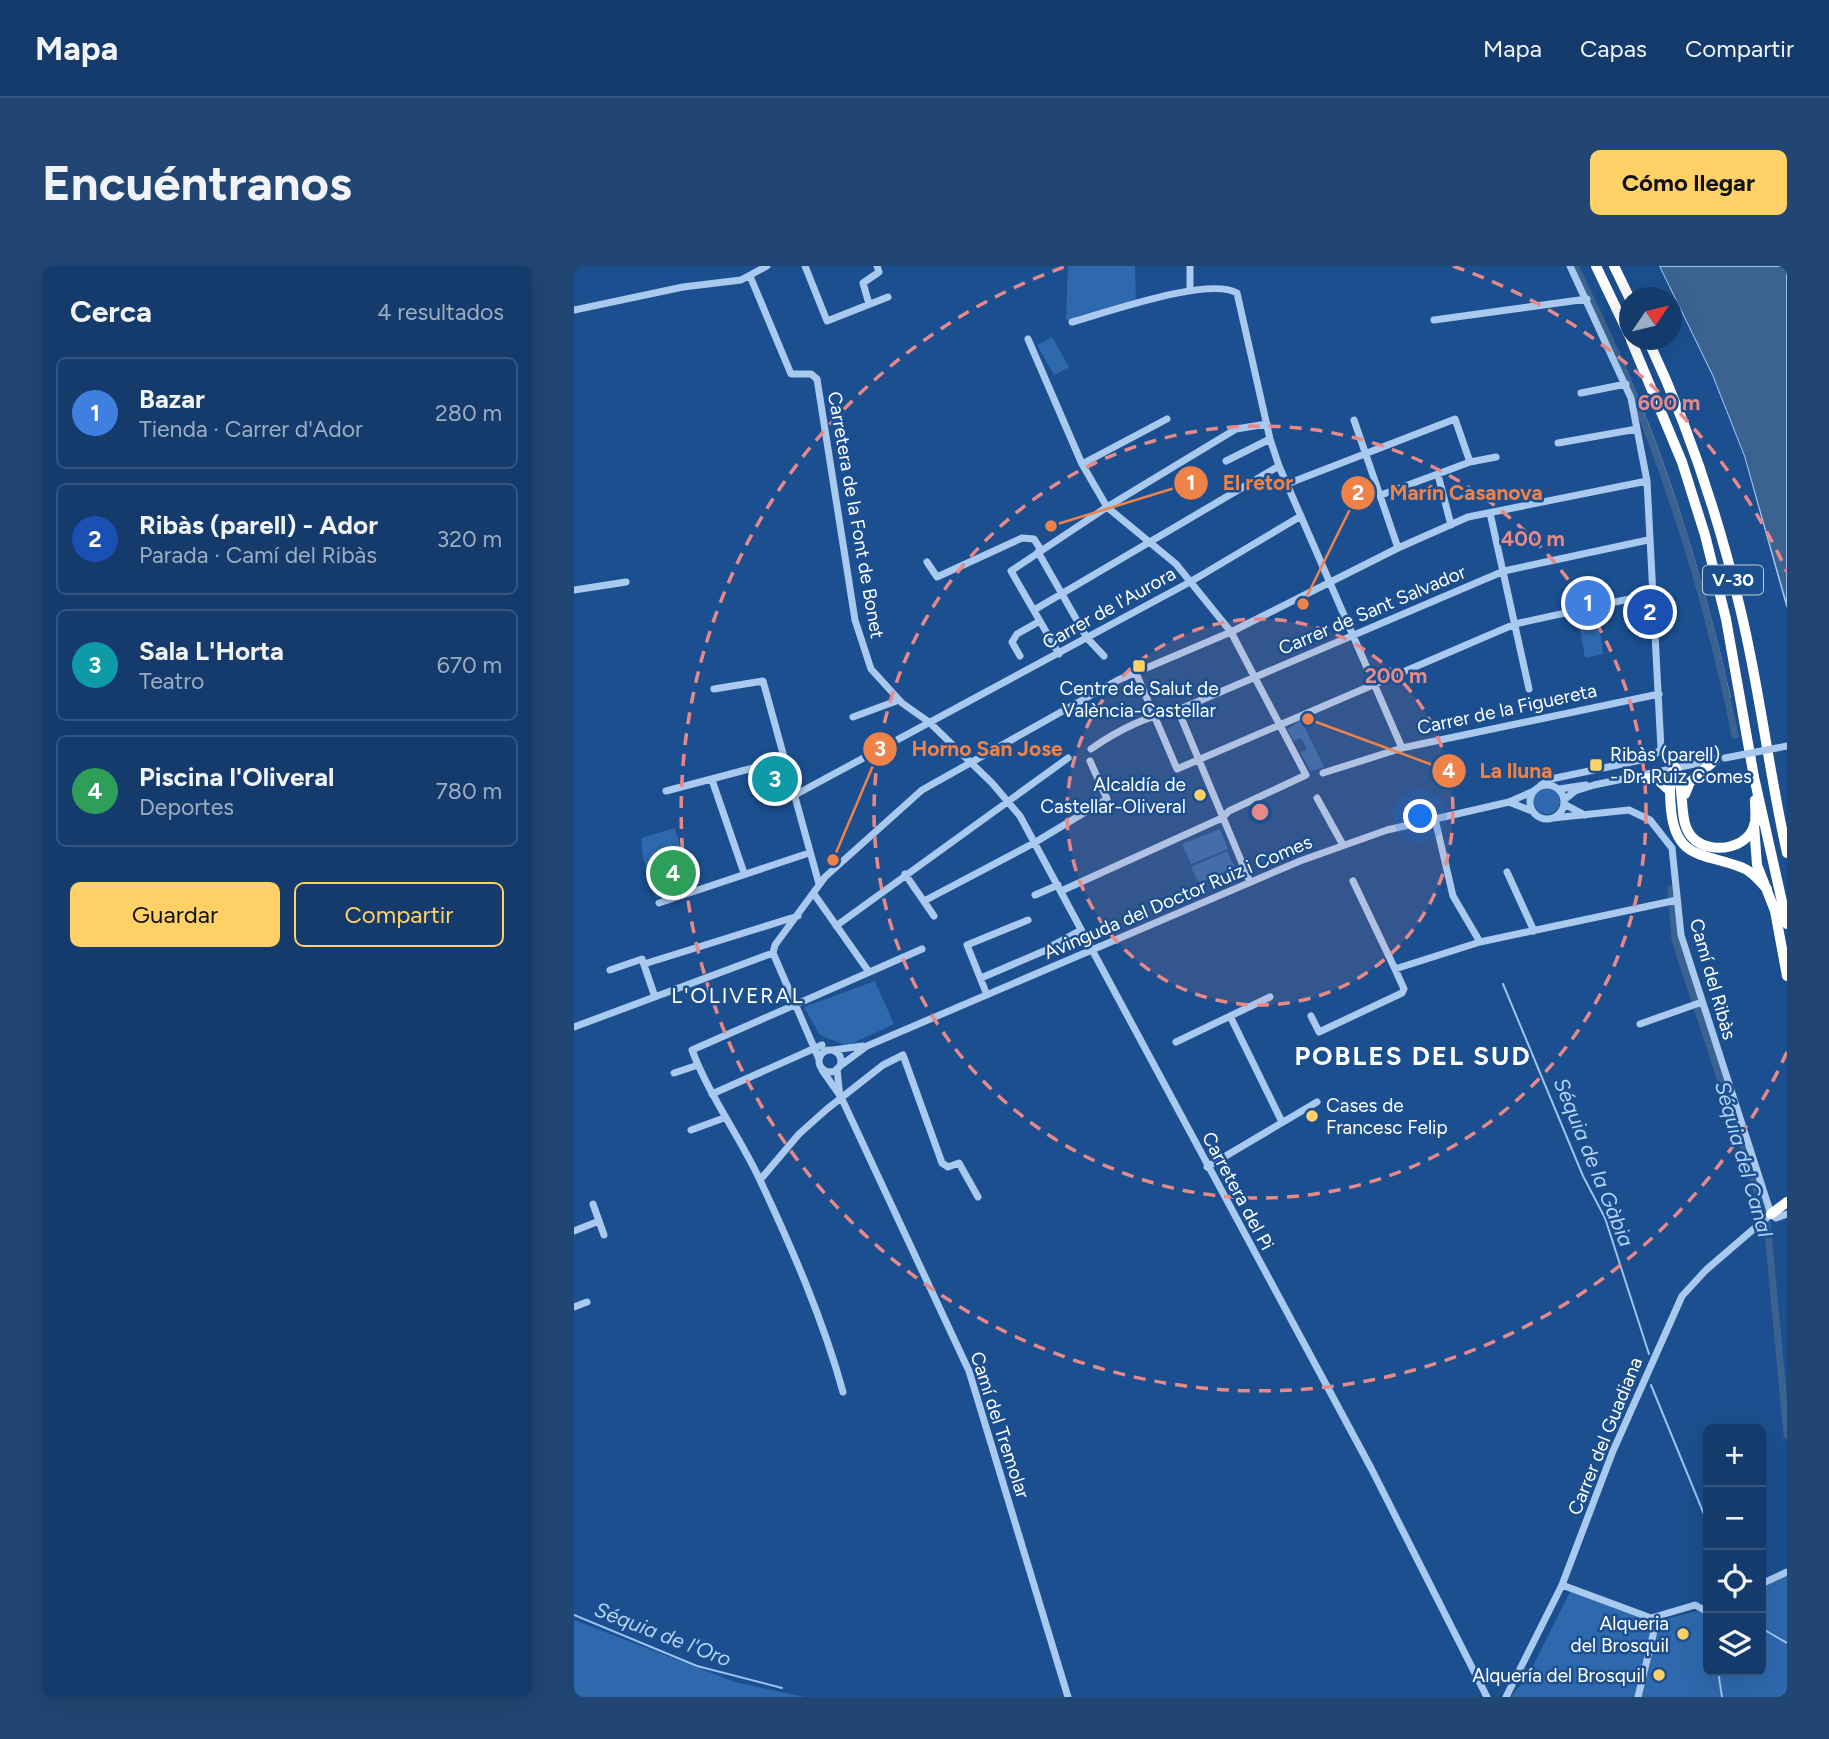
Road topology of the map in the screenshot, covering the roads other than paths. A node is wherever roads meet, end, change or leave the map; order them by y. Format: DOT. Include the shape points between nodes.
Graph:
graph roads {
  1 [pos="767,266"];
  2 [pos="805,266"];
  3 [pos="877,266"];
  4 [pos="1190,266"];
  5 [pos="1570,266"];
  6 [pos="1614,266"];
  7 [pos="1597,269"];
  8 [pos="750,276"];
  9 [pos="1624,287"];
  10 [pos="1190,289"];
  11 [pos="888,297"];
  12 [pos="1587,299"];
  13 [pos="869,304"];
  14 [pos="574,310"];
  15 [pos="1619,315"];
  16 [pos="1434,320"];
  17 [pos="1072,322"];
  18 [pos="1028,339"];
  19 [pos="1635,350"];
  20 [pos="1652,350"];
  21 [pos="1626,384"];
  22 [pos="1581,393"];
  23 [pos="1167,419"];
  24 [pos="1354,419"];
  25 [pos="1267,424"];
  26 [pos="1637,429"];
  27 [pos="1269,439"];
  28 [pos="1558,443"];
  29 [pos="1366,453"];
  30 [pos="1496,457"];
  31 [pos="1226,461"];
  32 [pos="1470,462"];
  33 [pos="1082,464"];
  34 [pos="1279,466"];
  35 [pos="1438,475"];
  36 [pos="1647,481"];
  37 [pos="1287,484"];
  38 [pos="1381,495"];
  39 [pos="1107,507"];
  40 [pos="1490,513"];
  41 [pos="1301,516"];
  42 [pos="1451,525"];
  43 [pos="1648,540"];
  44 [pos="1147,543"];
  45 [pos="1398,548"];
  46 [pos="1040,551"];
  47 [pos="927,562"];
  48 [pos="1504,571"];
  49 [pos="1331,581"];
  50 [pos="626,582"];
  51 [pos="1190,583"];
  52 [pos="574,590"];
  53 [pos="1062,594"];
  54 [pos="1652,594"];
  55 [pos="1034,610"];
  56 [pos="1040,621"];
  57 [pos="1515,624"];
  58 [pos="1231,632"];
  59 [pos="1355,635"];
  60 [pos="1087,638"];
  61 [pos="1059,653"];
  62 [pos="1020,656"];
  63 [pos="1104,656"];
  64 [pos="1136,673"];
  65 [pos="1256,677"];
  66 [pos="1374,684"];
  67 [pos="714,689"];
  68 [pos="1529,689"];
  69 [pos="1659,694"];
  70 [pos="899,700"];
  71 [pos="1178,710"];
  72 [pos="1154,715"];
  73 [pos="853,717"];
  74 [pos="929,722"];
  75 [pos="1280,725"];
  76 [pos="1787,746"];
  77 [pos="1402,748"];
  78 [pos="1091,749"];
  79 [pos="1068,758"];
  80 [pos="1720,759"];
  81 [pos="783,760"];
  82 [pos="1198,760"];
  83 [pos="1090,761"];
  84 [pos="970,762"];
  85 [pos="1675,767"];
  86 [pos="1582,772"];
  87 [pos="1323,773"];
  88 [pos="1631,776"];
  89 [pos="1755,777"];
  90 [pos="712,780"];
  91 [pos="1541,785"];
  92 [pos="1584,785"];
  93 [pos="1594,785"];
  94 [pos="1559,789"];
  95 [pos="1669,790"];
  96 [pos="666,791"];
  97 [pos="1534,791"];
  98 [pos="793,796"];
  99 [pos="1317,798"];
  100 [pos="1006,800"];
  101 [pos="1683,800"];
  102 [pos="1509,802"];
  103 [pos="1564,802"];
  104 [pos="1532,811"];
  105 [pos="1586,815"];
  106 [pos="1222,818"];
  107 [pos="1553,818"];
  108 [pos="1435,819"];
  109 [pos="1754,825"];
  110 [pos="1034,843"];
  111 [pos="1342,845"];
  112 [pos="809,853"];
  113 [pos="1787,853"];
  114 [pos="1507,872"];
  115 [pos="744,873"];
  116 [pos="905,874"];
  117 [pos="1353,881"];
  118 [pos="1250,882"];
  119 [pos="819,884"];
  120 [pos="1059,888"];
  121 [pos="1767,889"];
  122 [pos="814,894"];
  123 [pos="1035,895"];
  124 [pos="1673,900"];
  125 [pos="924,901"];
  126 [pos="659,903"];
  127 [pos="799,916"];
  128 [pos="934,916"];
  129 [pos="1028,920"];
  130 [pos="1787,924"];
  131 [pos="836,926"];
  132 [pos="1081,930"];
  133 [pos="1534,930"];
  134 [pos="1480,942"];
  135 [pos="922,948"];
  136 [pos="1091,950"];
  137 [pos="773,953"];
  138 [pos="643,962"];
  139 [pos="1395,969"];
  140 [pos="610,970"];
  141 [pos="869,972"];
  142 [pos="1787,976"];
  143 [pos="981,978"];
  144 [pos="987,995"];
  145 [pos="654,997"];
  146 [pos="1270,997"];
  147 [pos="796,1002"];
  148 [pos="1697,1003"];
  149 [pos="1230,1016"];
  150 [pos="1311,1016"];
  151 [pos="1640,1024"];
  152 [pos="574,1027"];
  153 [pos="809,1033"];
  154 [pos="1176,1042"];
  155 [pos="822,1045"];
  156 [pos="867,1046"];
  157 [pos="812,1050"];
  158 [pos="830,1050"];
  159 [pos="819,1059"];
  160 [pos="698,1065"];
  161 [pos="839,1068"];
  162 [pos="822,1070"];
  163 [pos="674,1073"];
  164 [pos="712,1094"];
  165 [pos="841,1097"];
  166 [pos="1317,1101"];
  167 [pos="724,1118"];
  168 [pos="1282,1122"];
  169 [pos="691,1130"];
  170 [pos="1207,1167"];
  171 [pos="760,1180"];
  172 [pos="978,1197"];
  173 [pos="593,1204"];
  174 [pos="1787,1204"];
  175 [pos="1771,1214"];
  176 [pos="1787,1214"];
  177 [pos="599,1221"];
  178 [pos="574,1231"];
  179 [pos="604,1235"];
  180 [pos="587,1301"];
  181 [pos="574,1307"];
  182 [pos="843,1392"];
  183 [pos="1787,1572"];
  184 [pos="1766,1582"];
  185 [pos="1562,1585"];
  186 [pos="1703,1609"];
  187 [pos="1651,1618"];
  188 [pos="1068,1697"];
  189 [pos="1487,1697"];
  190 [pos="1506,1697"];
  191 [pos="1638,1697"];
  1 -- 8 [label="street"];
  2 -- 13 [label="street" via="827,321"];
  3 -- 13 [label="street" via="879,272 863,284"];
  4 -- 10 [label="street"];
  5 -- 12 [label="street"];
  6 -- 9 [label="highway"];
  7 -- 15 [label="highway, V-30"];
  8 -- 14 [label="street"];
  8 -- 70 [label="street, Carretera de la Font de Bonet" via="791,374 811,374 817,379 858,634 871,669"];
  10 -- 17 [label="street"];
  10 -- 25 [label="street" via="1227,289 1239,296"];
  11 -- 13 [label="street"];
  12 -- 16 [label="street"];
  12 -- 21 [label="street"];
  18 -- 33 [label="street"];
  19 -- 89 [label="highway, V-30" via="1682,462 1705,535 1726,619"];
  20 -- 113 [label="highway, V-30" via="1697,456 1721,530 1742,614"];
  21 -- 22 [label="street"];
  21 -- 26 [label="street"];
  23 -- 33 [label="street"];
  24 -- 29 [label="street"];
  25 -- 27 [label="street"];
  25 -- 39 [label="street" via="1237,429"];
  26 -- 28 [label="street"];
  26 -- 36 [label="street"];
  27 -- 31 [label="street"];
  27 -- 34 [label="street"];
  29 -- 32 [label="street" via="1455,419"];
  29 -- 37 [label="street"];
  29 -- 38 [label="street"];
  30 -- 32 [label="street"];
  32 -- 35 [label="street"];
  33 -- 39 [label="street"];
  34 -- 37 [label="street"];
  34 -- 44 [label="street"];
  35 -- 38 [label="street"];
  35 -- 42 [label="street"];
  36 -- 40 [label="street"];
  36 -- 43 [label="street"];
  37 -- 41 [label="street"];
  38 -- 45 [label="street"];
  39 -- 44 [label="street"];
  39 -- 46 [label="street"];
  40 -- 42 [label="street"];
  40 -- 48 [label="street"];
  41 -- 49 [label="street"];
  41 -- 51 [label="street, Carrer de l'Aurora"];
  42 -- 45 [label="street"];
  43 -- 48 [label="street, Carrer de Sant Salvador"];
  43 -- 54 [label="street"];
  44 -- 51 [label="street" via="1176,564"];
  44 -- 53 [label="street"];
  45 -- 49 [label="street"];
  46 -- 47 [label="street" via="1034,539 1023,538 937,577"];
  46 -- 53 [label="street"];
  46 -- 55 [label="street" via="1011,571"];
  48 -- 57 [label="street"];
  48 -- 59 [label="street, Carrer de Sant Salvador"];
  49 -- 58 [label="street"];
  49 -- 59 [label="street"];
  50 -- 52 [label="street"];
  51 -- 58 [label="street"];
  51 -- 60 [label="street, Carrer de l'Aurora"];
  53 -- 55 [label="street"];
  53 -- 60 [label="street"];
  54 -- 57 [label="street"];
  54 -- 69 [label="street"];
  55 -- 56 [label="street"];
  56 -- 61 [label="street"];
  56 -- 62 [label="street" via="1012,642"];
  57 -- 66 [label="street"];
  57 -- 68 [label="street"];
  58 -- 64 [label="street"];
  58 -- 65 [label="street"];
  59 -- 65 [label="street, Carrer de Sant Salvador"];
  59 -- 66 [label="street"];
  60 -- 61 [label="street, Carrer de l'Aurora"];
  60 -- 63 [label="street"];
  61 -- 74 [label="street, Carrer de l'Aurora"];
  64 -- 72 [label="street"];
  64 -- 84 [label="street"];
  65 -- 71 [label="street, Carrer de Sant Salvador"];
  65 -- 75 [label="street"];
  66 -- 75 [label="street"];
  66 -- 77 [label="street"];
  67 -- 81 [label="street" via="763,681"];
  69 -- 77 [label="street, Carrer de la Figuereta"];
  69 -- 86 [label="street" via="1659,753"];
  70 -- 73 [label="street"];
  70 -- 74 [label="street, Carretera de la Font de Bonet"];
  71 -- 72 [label="street, Carrer de Sant Salvador"];
  71 -- 82 [label="street"];
  72 -- 78 [label="street, Carrer de Sant Salvador"];
  72 -- 82 [label="street" via="1177,769"];
  74 -- 84 [label="street, Carretera del Pi"];
  74 -- 98 [label="street, Carrer de l'Aurora"];
  75 -- 82 [label="street"];
  75 -- 106 [label="street" via="1306,775"];
  76 -- 80 [label="street, bridge"];
  77 -- 87 [label="street, Carrer de la Figuereta"];
  79 -- 100 [label="street"];
  80 -- 85 [label="street"];
  80 -- 101 [label="highway" via="1690,782"];
  81 -- 90 [label="street"];
  81 -- 98 [label="street"];
  82 -- 106 [label="street"];
  83 -- 110 [label="street" via="1107,799"];
  84 -- 100 [label="street, Carretera del Pi"];
  84 -- 119 [label="street" via="922,790"];
  85 -- 88 [label="street"];
  85 -- 95 [label="highway"];
  85 -- 101 [label="highway" via="1683,781"];
  86 -- 91 [label="street"];
  86 -- 92 [label="street" via="1578,777"];
  86 -- 94 [label="street"];
  88 -- 93 [label="street"];
  88 -- 95 [label="highway" via="1658,780"];
  89 -- 109 [label="highway"];
  89 -- 130 [label="highway, V-30"];
  90 -- 96 [label="street"];
  90 -- 115 [label="street"];
  91 -- 94 [label="street"];
  91 -- 97 [label="street"];
  92 -- 93 [label="street"];
  92 -- 94 [label="street"];
  93 -- 103 [label="street" via="1575,791"];
  94 -- 103 [label="street"];
  95 -- 121 [label="highway" via="1673,826 1684,846 1702,858 1751,872"];
  97 -- 102 [label="street, Avinguda del Doctor Ruiz i Comes"];
  97 -- 104 [label="street"];
  98 -- 112 [label="street"];
  99 -- 111 [label="street"];
  100 -- 110 [label="street, Carretera del Pi"];
  100 -- 116 [label="street"];
  101 -- 109 [label="highway" via="1684,822 1694,839 1709,847 1725,849"];
  102 -- 104 [label="street"];
  102 -- 108 [label="street, Avinguda del Doctor Ruiz i Comes"];
  103 -- 105 [label="street"];
  103 -- 107 [label="street"];
  104 -- 107 [label="street"];
  105 -- 107 [label="street, Camí del Ribàs"];
  105 -- 124 [label="street, Camí del Ribàs" via="1629,810 1650,820 1674,853"];
  106 -- 118 [label="street"];
  106 -- 120 [label="street"];
  108 -- 111 [label="street, Avinguda del Doctor Ruiz i Comes"];
  108 -- 134 [label="street" via="1453,896"];
  109 -- 121 [label="highway" via="1757,865"];
  110 -- 120 [label="street, Carretera del Pi"];
  110 -- 125 [label="street"];
  111 -- 118 [label="street, Avinguda del Doctor Ruiz i Comes"];
  112 -- 115 [label="street"];
  112 -- 119 [label="street"];
  114 -- 133 [label="street"];
  115 -- 126 [label="street"];
  116 -- 125 [label="street"];
  116 -- 131 [label="street"];
  117 -- 139 [label="street"];
  118 -- 136 [label="street, Avinguda del Doctor Ruiz i Comes"];
  119 -- 122 [label="street"];
  120 -- 123 [label="street"];
  120 -- 132 [label="street, Carretera del Pi"];
  121 -- 142 [label="highway"];
  122 -- 127 [label="street"];
  122 -- 131 [label="street"];
  124 -- 133 [label="street"];
  124 -- 148 [label="street, Camí del Ribàs"];
  125 -- 128 [label="street"];
  127 -- 137 [label="street"];
  127 -- 138 [label="street"];
  129 -- 143 [label="street" via="967,945"];
  131 -- 141 [label="street"];
  132 -- 136 [label="street, Carretera del Pi"];
  132 -- 143 [label="street, Avinguda del Doctor Ruiz i Comes"];
  133 -- 134 [label="street"];
  134 -- 139 [label="street"];
  135 -- 141 [label="street"];
  136 -- 144 [label="street, Avinguda del Doctor Ruiz i Comes"];
  136 -- 170 [label="street, Carretera del Pi"];
  137 -- 145 [label="street"];
  137 -- 147 [label="street"];
  138 -- 140 [label="street"];
  138 -- 145 [label="street"];
  139 -- 150 [label="street" via="1402,993 1319,1032"];
  141 -- 147 [label="street"];
  143 -- 144 [label="street"];
  144 -- 156 [label="street, Avinguda del Doctor Ruiz i Comes"];
  145 -- 152 [label="street"];
  146 -- 149 [label="street"];
  147 -- 153 [label="street"];
  147 -- 160 [label="street" via="692,1050"];
  148 -- 151 [label="street"];
  148 -- 175 [label="street, Camí del Ribàs"];
  149 -- 154 [label="street"];
  149 -- 168 [label="street"];
  153 -- 155 [label="street"];
  153 -- 157 [label="street"];
  155 -- 157 [label="street"];
  155 -- 158 [label="street"];
  156 -- 158 [label="street, Avinguda del Doctor Ruiz i Comes"];
  156 -- 161 [label="street, Avinguda del Doctor Ruiz i Comes"];
  157 -- 159 [label="street"];
  157 -- 164 [label="street"];
  158 -- 159 [label="street"];
  158 -- 161 [label="street" via="840,1058"];
  159 -- 162 [label="street"];
  160 -- 163 [label="street"];
  160 -- 164 [label="street"];
  161 -- 162 [label="street"];
  161 -- 165 [label="street, Camí del Tremolar"];
  162 -- 165 [label="street, Camí del Tremolar"];
  164 -- 167 [label="street"];
  165 -- 171 [label="street" via="799,1134"];
  165 -- 172 [label="street" via="903,1055 942,1163 948,1167 959,1163"];
  165 -- 188 [label="street, Camí del Tremolar" via="969,1371"];
  166 -- 168 [label="street"];
  167 -- 169 [label="street"];
  167 -- 171 [label="street"];
  168 -- 170 [label="street"];
  170 -- 189 [label="street, Carretera del Pi" via="1371,1468"];
  171 -- 182 [label="street"];
  173 -- 177 [label="street"];
  174 -- 175 [label="highway"];
  175 -- 176 [label="street" via="1776,1218"];
  175 -- 185 [label="street, Carrer del Guadiana" via="1683,1295 1613,1451"];
  177 -- 178 [label="street"];
  177 -- 179 [label="street"];
  180 -- 181 [label="street"];
  183 -- 184 [label="street"];
  185 -- 187 [label="street"];
  185 -- 190 [label="street, Carrer del Guadiana"];
  186 -- 187 [label="street" via="1695,1605"];
  187 -- 191 [label="street" via="1654,1631"];
}
